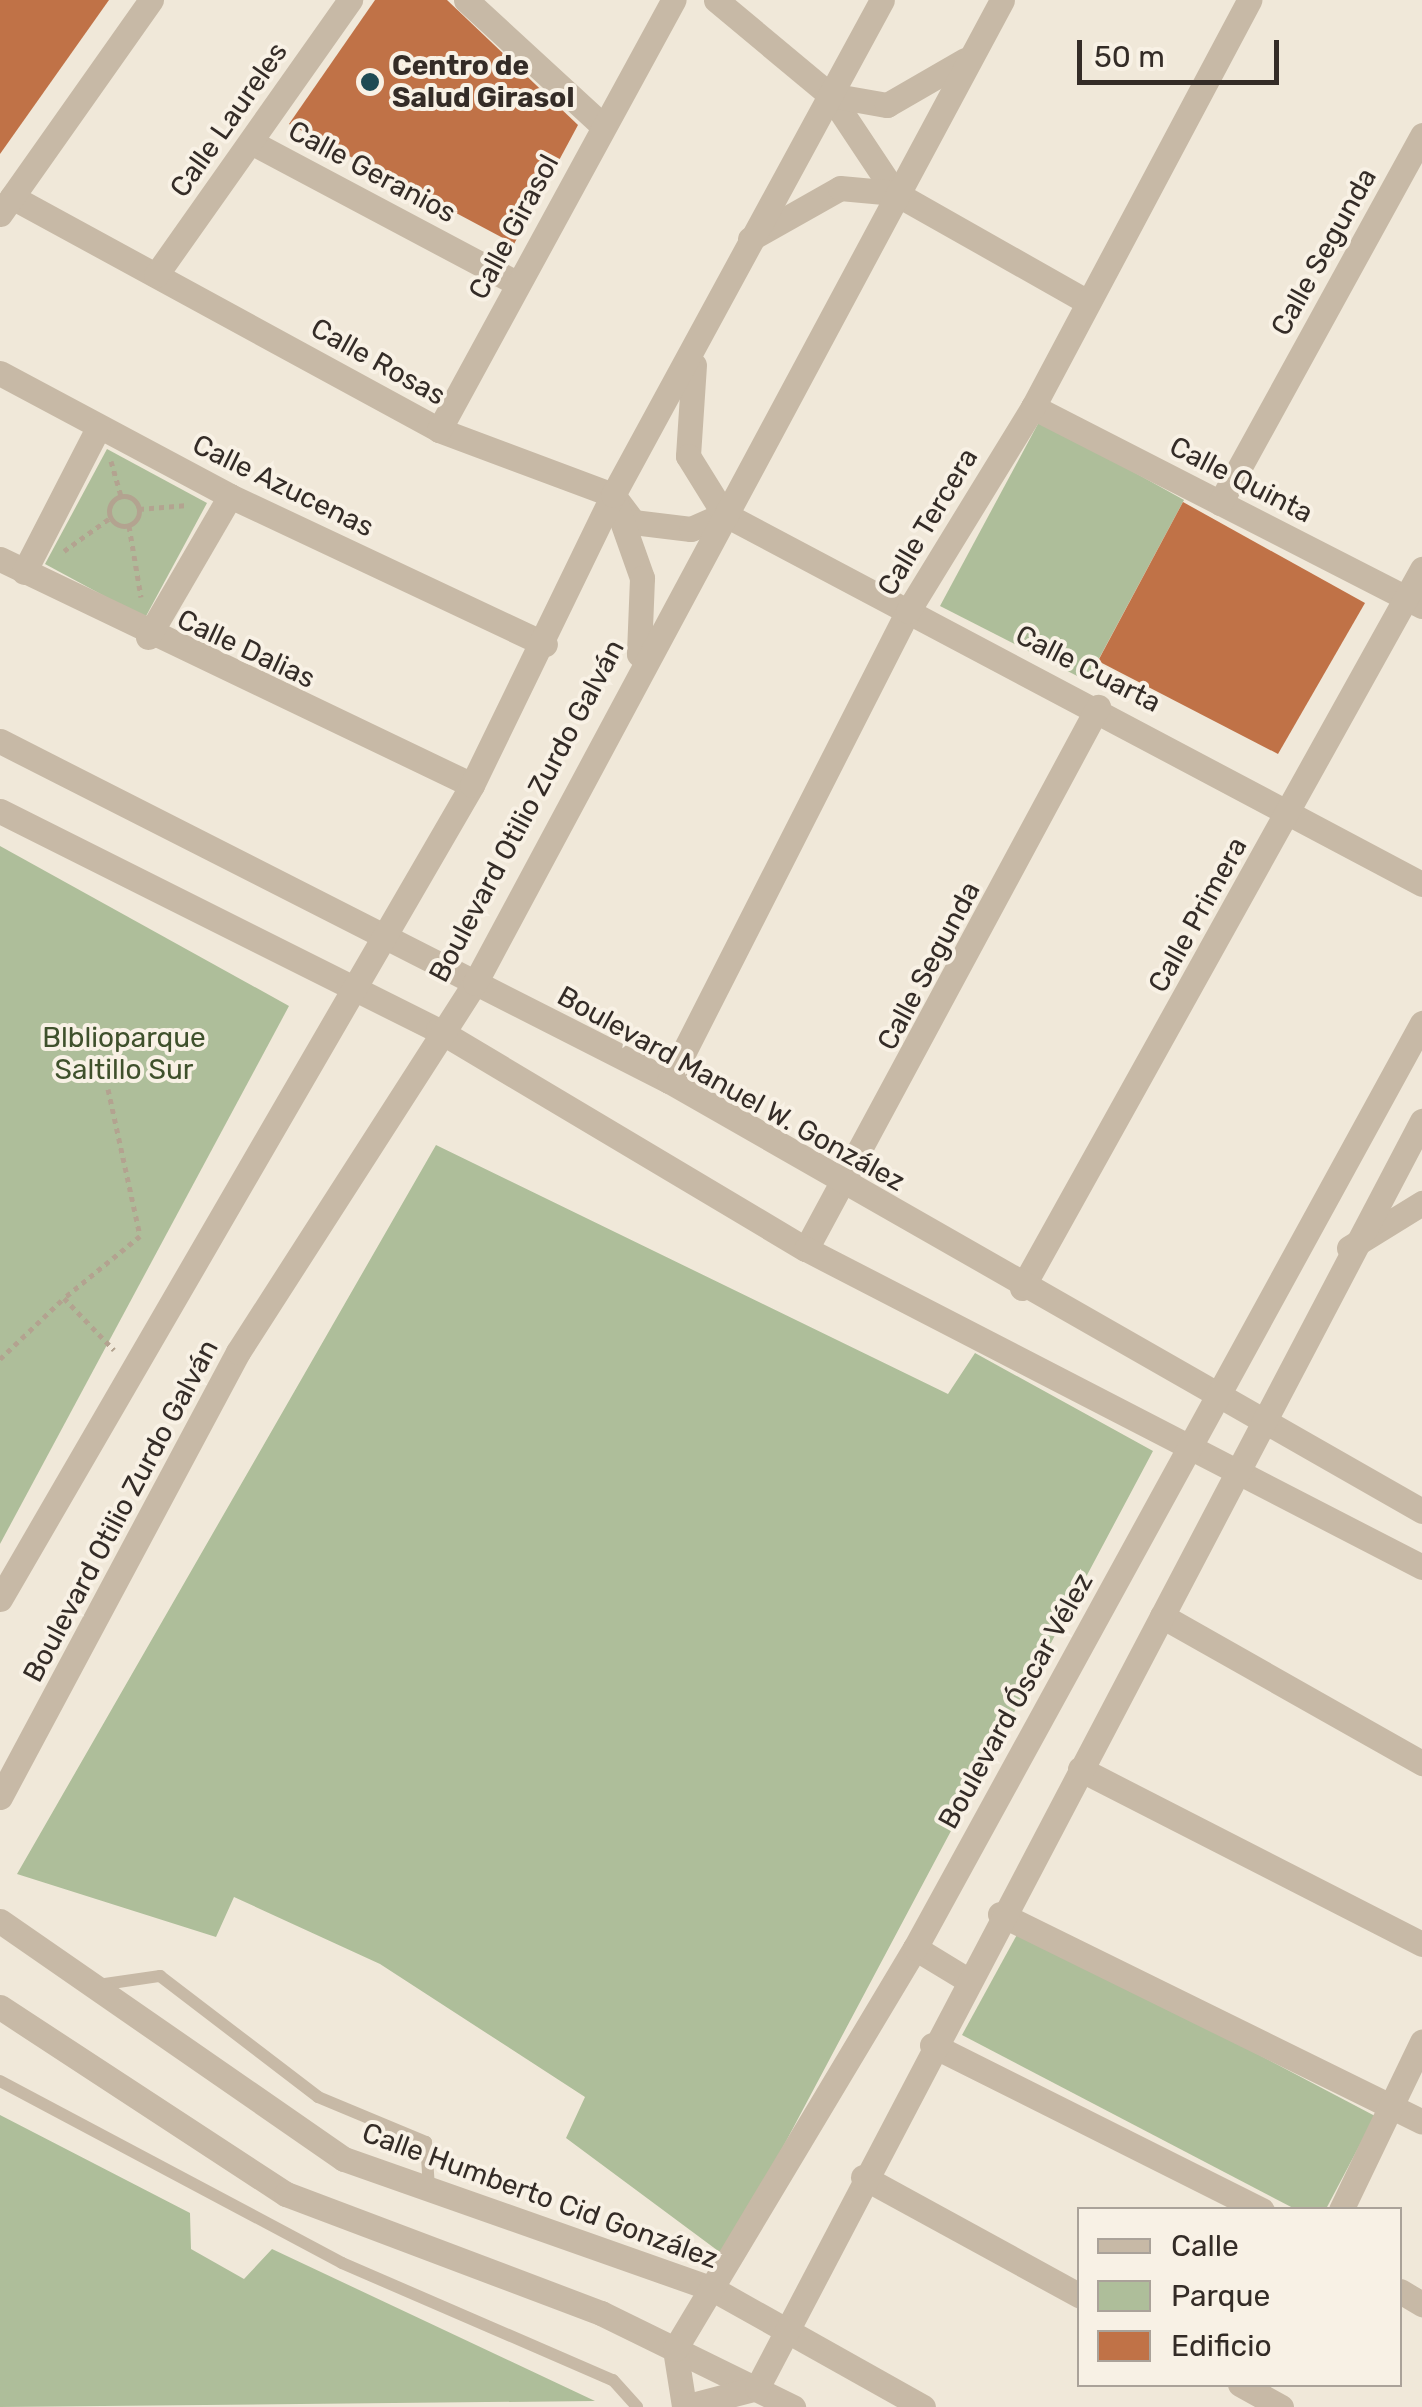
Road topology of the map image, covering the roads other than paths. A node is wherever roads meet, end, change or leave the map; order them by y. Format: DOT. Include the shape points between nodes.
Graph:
graph roads {
  1 [pos="151,0"];
  2 [pos="350,0"];
  3 [pos="466,0"];
  4 [pos="673,0"];
  5 [pos="716,0"];
  6 [pos="882,0"];
  7 [pos="1002,0"];
  8 [pos="1248,0"];
  9 [pos="968,59"];
  10 [pos="830,94"];
  11 [pos="602,124"];
  12 [pos="1422,135"];
  13 [pos="251,142"];
  14 [pos="895,192"];
  15 [pos="6,206"];
  16 [pos="747,240"];
  17 [pos="156,275"];
  18 [pos="518,284"];
  19 [pos="1086,302"];
  20 [pos="700,336"];
  21 [pos="0,373"];
  22 [pos="1032,407"];
  23 [pos="439,430"];
  24 [pos="103,438"];
  25 [pos="613,495"];
  26 [pos="218,500"];
  27 [pos="1220,503"];
  28 [pos="724,514"];
  29 [pos="0,559"];
  30 [pos="1422,569"];
  31 [pos="24,572"];
  32 [pos="1414,601"];
  33 [pos="908,611"];
  34 [pos="146,628"];
  35 [pos="544,644"];
  36 [pos="638,664"];
  37 [pos="1098,707"];
  38 [pos="0,741"];
  39 [pos="472,786"];
  40 [pos="0,810"];
  41 [pos="1292,810"];
  42 [pos="1422,884"];
  43 [pos="380,935"];
  44 [pos="475,983"];
  45 [pos="357,991"];
  46 [pos="1422,1023"];
  47 [pos="438,1030"];
  48 [pos="669,1081"];
  49 [pos="1422,1121"];
  50 [pos="848,1186"];
  51 [pos="1422,1202"];
  52 [pos="1349,1248"];
  53 [pos="806,1249"];
  54 [pos="1022,1288"];
  55 [pos="1216,1394"];
  56 [pos="1260,1419"];
  57 [pos="1192,1442"];
  58 [pos="1237,1466"];
  59 [pos="1422,1510"];
  60 [pos="1422,1567"];
  61 [pos="0,1599"];
  62 [pos="1162,1616"];
  63 [pos="10,1761"];
  64 [pos="1422,1763"];
  65 [pos="1080,1769"];
  66 [pos="0,1797"];
  67 [pos="1000,1914"];
  68 [pos="0,1921"];
  69 [pos="1419,1935"];
  70 [pos="915,1948"];
  71 [pos="966,1979"];
  72 [pos="98,1986"];
  73 [pos="0,2008"];
  74 [pos="1422,2042"];
  75 [pos="932,2045"];
  76 [pos="0,2081"];
  77 [pos="1393,2104"];
  78 [pos="1422,2122"];
  79 [pos="863,2177"];
  80 [pos="429,2188"];
  81 [pos="1256,2207"];
  82 [pos="1342,2207"];
  83 [pos="711,2288"];
  84 [pos="1077,2294"];
  85 [pos="784,2334"];
  86 [pos="675,2350"];
  87 [pos="757,2388"];
  88 [pos="1247,2395"];
  89 [pos="637,2407"];
  90 [pos="684,2407"];
  91 [pos="793,2407"];
  92 [pos="922,2407"];
  93 [pos="1280,2407"];
  1 -- 15 [label="street"];
  2 -- 13 [label="street, Calle Laureles"];
  3 -- 11 [label="street"];
  4 -- 11 [label="street, Calle Girasol"];
  5 -- 10 [label="street"];
  6 -- 10 [label="street, Boulevard Otilio Zurdo Galván"];
  7 -- 9 [label="street, Boulevard Otilio Zurdo Galván"];
  8 -- 19 [label="street, Calle Tercera"];
  9 -- 10 [label="street" via="887,106"];
  9 -- 14 [label="street, Boulevard Otilio Zurdo Galván"];
  10 -- 14 [label="street"];
  10 -- 16 [label="street, Boulevard Otilio Zurdo Galván"];
  11 -- 18 [label="street, Calle Girasol"];
  12 -- 27 [label="street, Calle Segunda"];
  13 -- 17 [label="street, Calle Laureles"];
  13 -- 18 [label="street, Calle Geranios"];
  14 -- 16 [label="street" via="840,188"];
  14 -- 19 [label="street"];
  14 -- 28 [label="street, Boulevard Otilio Zurdo Galván"];
  15 -- 17 [label="street, Calle Rosas"];
  16 -- 20 [label="street, Boulevard Otilio Zurdo Galván"];
  17 -- 23 [label="street, Calle Rosas"];
  18 -- 23 [label="street, Calle Girasol"];
  19 -- 22 [label="street, Calle Tercera"];
  20 -- 25 [label="street, Boulevard Otilio Zurdo Galván"];
  20 -- 28 [label="street" via="686,405 688,456"];
  21 -- 24 [label="street, Calle Azucenas"];
  22 -- 27 [label="street, Calle Quinta"];
  22 -- 33 [label="street, Calle Tercera"];
  23 -- 25 [label="street, Calle Rosas"];
  24 -- 26 [label="street, Calle Azucenas"];
  24 -- 31 [label="street"];
  25 -- 28 [label="street, Calle Rosas" via="633,522 691,529"];
  25 -- 35 [label="street, Boulevard Otilio Zurdo Galván"];
  25 -- 36 [label="street" via="619,533 642,578"];
  26 -- 34 [label="street"];
  26 -- 35 [label="street, Calle Azucenas"];
  27 -- 32 [label="street, Calle Quinta"];
  28 -- 33 [label="street, Calle Cuarta"];
  28 -- 36 [label="street, Boulevard Otilio Zurdo Galván"];
  29 -- 31 [label="street, Calle Dalias"];
  30 -- 32 [label="street, Calle Primera"];
  31 -- 34 [label="street, Calle Dalias"];
  32 -- 41 [label="street, Calle Primera"];
  33 -- 37 [label="street, Calle Cuarta"];
  33 -- 48 [label="street, Calle Tercera"];
  34 -- 39 [label="street, Calle Dalias"];
  35 -- 39 [label="street, Boulevard Otilio Zurdo Galván"];
  36 -- 44 [label="street, Boulevard Otilio Zurdo Galván"];
  37 -- 41 [label="street, Calle Cuarta"];
  37 -- 50 [label="street, Calle Segunda"];
  38 -- 43 [label="street, Boulevard Manuel W. González"];
  39 -- 43 [label="street, Boulevard Otilio Zurdo Galván"];
  40 -- 45 [label="street"];
  41 -- 42 [label="street, Calle Cuarta"];
  41 -- 54 [label="street, Calle Primera"];
  43 -- 44 [label="street, Boulevard Manuel W. González"];
  43 -- 45 [label="street, Boulevard Otilio Zurdo Galván"];
  44 -- 47 [label="street, Boulevard Otilio Zurdo Galván"];
  44 -- 48 [label="street, Boulevard Manuel W. González"];
  45 -- 47 [label="street"];
  45 -- 61 [label="street, Boulevard Otilio Zurdo Galván" via="130,1366"];
  46 -- 55 [label="street, Boulevard Óscar Vélez"];
  47 -- 53 [label="street"];
  47 -- 63 [label="street, Boulevard Otilio Zurdo Galván" via="238,1352"];
  48 -- 50 [label="street, Boulevard Manuel W. González"];
  49 -- 52 [label="street"];
  50 -- 53 [label="street, Calle Segunda"];
  50 -- 54 [label="street, Boulevard Manuel W. González"];
  51 -- 52 [label="street"];
  52 -- 56 [label="street"];
  53 -- 57 [label="street"];
  54 -- 55 [label="street, Boulevard Manuel W. González"];
  55 -- 56 [label="street, Boulevard Manuel W. González"];
  55 -- 57 [label="street, Boulevard Óscar Vélez"];
  56 -- 58 [label="street"];
  56 -- 59 [label="street, Boulevard Manuel W. González"];
  57 -- 58 [label="street"];
  57 -- 70 [label="street, Boulevard Óscar Vélez"];
  58 -- 60 [label="street"];
  58 -- 62 [label="street"];
  62 -- 64 [label="street"];
  62 -- 65 [label="street"];
  63 -- 66 [label="street, Boulevard Otilio Zurdo Galván"];
  65 -- 67 [label="street"];
  65 -- 69 [label="street"];
  67 -- 71 [label="street"];
  67 -- 77 [label="street"];
  68 -- 72 [label="street, Calle Humberto Cid González"];
  70 -- 71 [label="street"];
  70 -- 83 [label="street, Boulevard Óscar Vélez"];
  71 -- 75 [label="street"];
  72 -- 80 [label="street, Calle Humberto Cid González" via="344,2158"];
  72 -- 80 [label="lane" via="160,1976 318,2097 426,2142"];
  73 -- 86 [label="street" via="286,2194"];
  74 -- 77 [label="street"];
  75 -- 79 [label="street"];
  75 -- 81 [label="street"];
  76 -- 89 [label="lane" via="342,2263 613,2380"];
  77 -- 78 [label="street"];
  77 -- 82 [label="street"];
  79 -- 84 [label="street"];
  79 -- 85 [label="street"];
  80 -- 83 [label="street, Calle Humberto Cid González"];
  83 -- 85 [label="street, Calle Humberto Cid González"];
  83 -- 86 [label="street, Boulevard Óscar Vélez"];
  85 -- 87 [label="street"];
  85 -- 92 [label="street, Calle Humberto Cid González"];
  86 -- 87 [label="street"];
  86 -- 90 [label="street"];
  87 -- 90 [label="street"];
  87 -- 91 [label="street"];
  88 -- 93 [label="street"];
}
